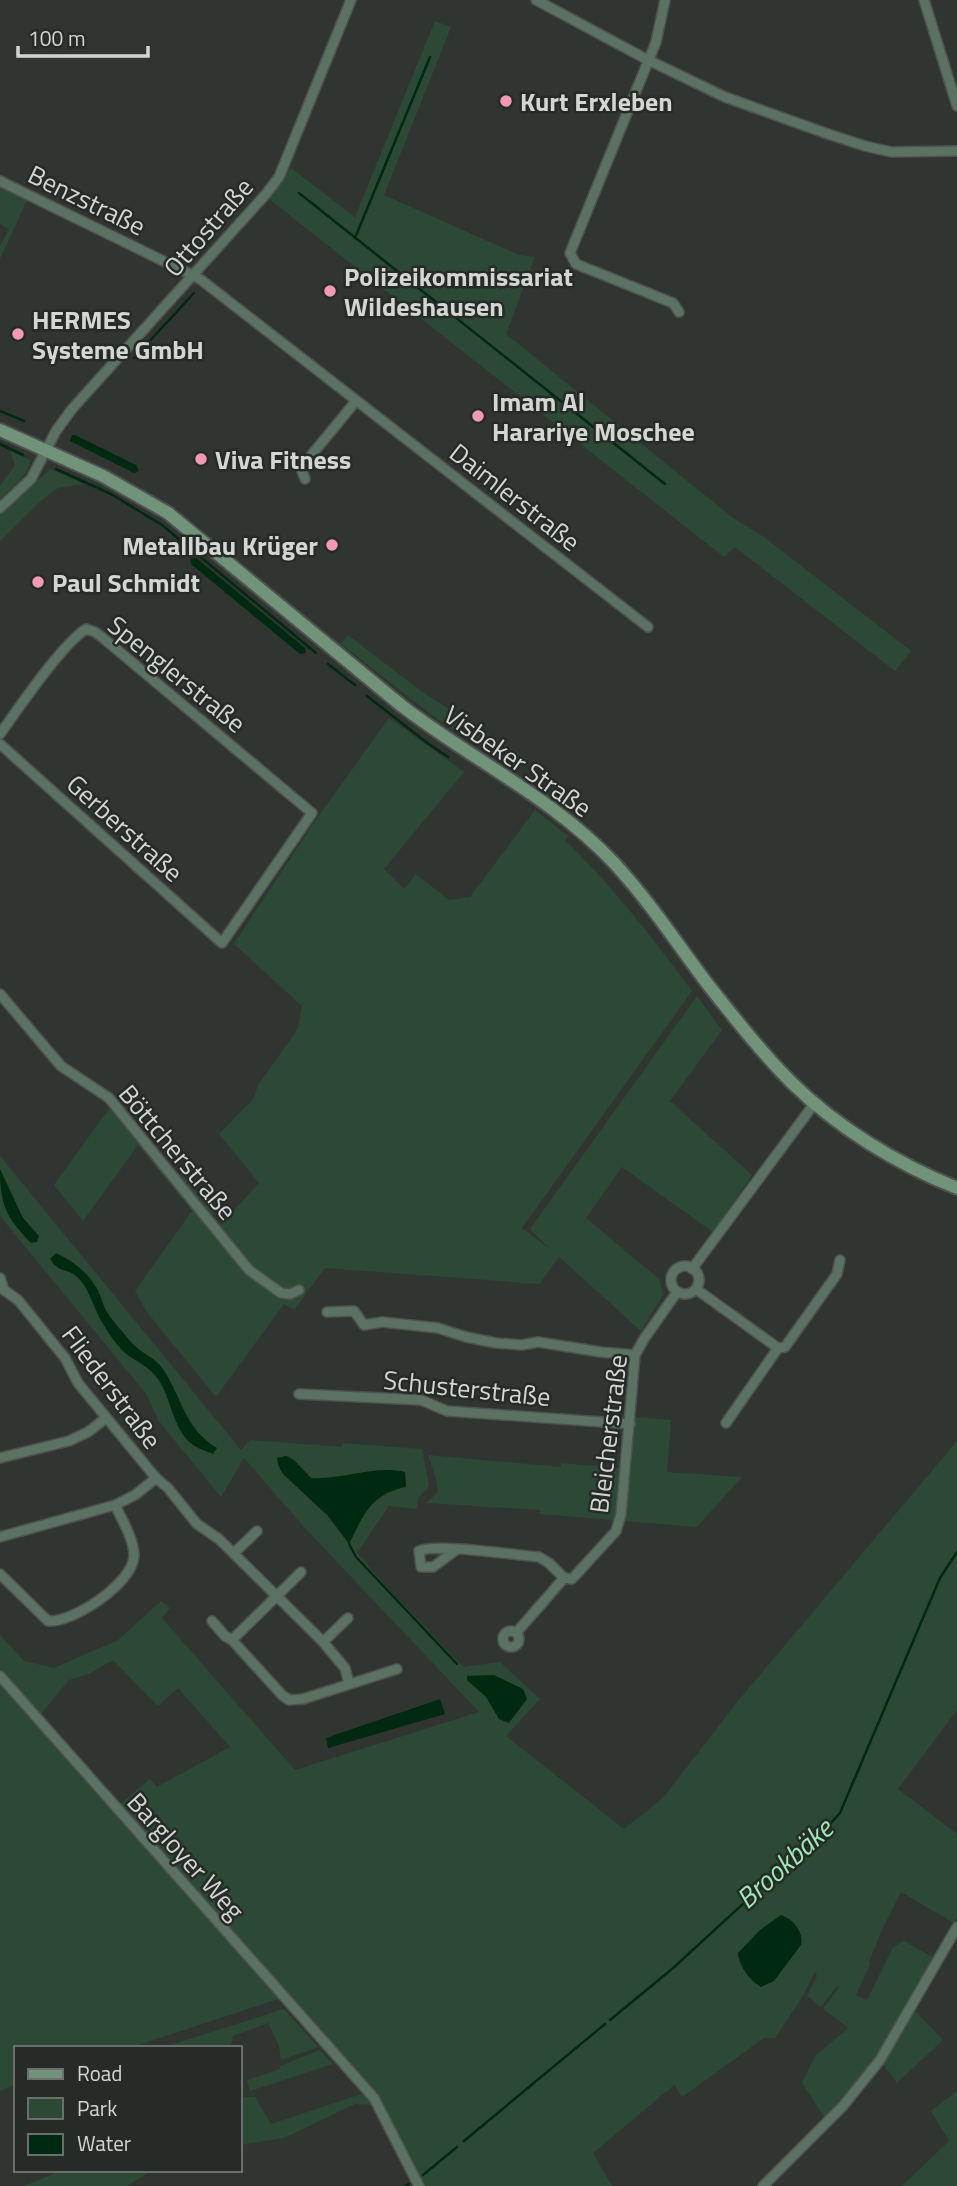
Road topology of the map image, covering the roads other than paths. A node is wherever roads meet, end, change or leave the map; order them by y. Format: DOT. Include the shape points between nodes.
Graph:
graph roads {
  1 [pos="351,0"];
  2 [pos="536,0"];
  3 [pos="666,0"];
  4 [pos="924,0"];
  5 [pos="648,60"];
  6 [pos="957,106"];
  7 [pos="957,150"];
  8 [pos="0,181"];
  9 [pos="194,275"];
  10 [pos="679,312"];
  11 [pos="356,401"];
  12 [pos="0,430"];
  13 [pos="46,450"];
  14 [pos="305,479"];
  15 [pos="0,508"];
  16 [pos="648,627"];
  17 [pos="0,734"];
  18 [pos="0,744"];
  19 [pos="222,943"];
  20 [pos="0,994"];
  21 [pos="814,1104"];
  22 [pos="957,1188"];
  23 [pos="840,1260"];
  24 [pos="692,1269"];
  25 [pos="0,1278"];
  26 [pos="696,1289"];
  27 [pos="2,1290"];
  28 [pos="299,1290"];
  29 [pos="677,1292"];
  30 [pos="327,1312"];
  31 [pos="778,1349"];
  32 [pos="635,1355"];
  33 [pos="299,1394"];
  34 [pos="106,1418"];
  35 [pos="726,1423"];
  36 [pos="630,1424"];
  37 [pos="0,1458"];
  38 [pos="156,1478"];
  39 [pos="115,1505"];
  40 [pos="257,1531"];
  41 [pos="0,1537"];
  42 [pos="456,1550"];
  43 [pos="234,1553"];
  44 [pos="301,1572"];
  45 [pos="0,1574"];
  46 [pos="564,1578"];
  47 [pos="278,1594"];
  48 [pos="348,1618"];
  49 [pos="212,1621"];
  50 [pos="516,1633"];
  51 [pos="232,1640"];
  52 [pos="323,1643"];
  53 [pos="397,1669"];
  54 [pos="0,1676"];
  55 [pos="349,1683"];
  56 [pos="957,1927"];
  57 [pos="419,2186"];
  58 [pos="763,2186"];
  1 -- 9 [label="street, Ottostraße" via="279,177"];
  2 -- 5 [label="street"];
  3 -- 5 [label="street"];
  4 -- 6 [label="street"];
  5 -- 7 [label="street" via="725,97 865,146 891,152"];
  5 -- 10 [label="street" via="570,253 576,264 673,303"];
  8 -- 9 [label="street, Benzstraße"];
  9 -- 11 [label="street, Daimlerstraße"];
  9 -- 13 [label="street, Ottostraße" via="72,409"];
  11 -- 14 [label="street" via="304,464"];
  11 -- 16 [label="street, Daimlerstraße"];
  12 -- 13 [label="main road, Visbeker Straße"];
  13 -- 15 [label="street, Ottostraße" via="31,479"];
  13 -- 21 [label="main road, Visbeker Straße" via="168,513 402,706 540,800 587,838 634,886 745,1030"];
  17 -- 19 [label="street, Spenglerstraße" via="86,629 103,638 312,813"];
  18 -- 19 [label="street, Gerberstraße"];
  20 -- 28 [label="street, Böttcherstraße" via="61,1066 109,1098 249,1270 281,1293"];
  21 -- 22 [label="main road, Visbeker Straße" via="920,1172"];
  21 -- 24 [label="street"];
  23 -- 31 [label="street" via="831,1283 785,1347"];
  24 -- 26 [label="street" via="699,1280"];
  24 -- 29 [label="street" via="684,1266 673,1272 671,1281"];
  25 -- 27 [label="street"];
  26 -- 29 [label="street"];
  26 -- 31 [label="street"];
  27 -- 34 [label="street, Fliederstraße" via="18,1300"];
  29 -- 32 [label="street, Bleicherstraße"];
  30 -- 32 [label="street" via="354,1311 364,1325 427,1326 496,1343 538,1342"];
  31 -- 35 [label="street"];
  32 -- 36 [label="street, Bleicherstraße"];
  33 -- 36 [label="street, Schusterstraße" via="421,1400 447,1411"];
  34 -- 37 [label="street" via="69,1441"];
  34 -- 38 [label="street, Fliederstraße"];
  36 -- 46 [label="street, Bleicherstraße" via="616,1531 572,1579"];
  38 -- 39 [label="street, Fliederstraße"];
  38 -- 43 [label="street" via="197,1524"];
  39 -- 41 [label="street, Fliederstraße"];
  39 -- 45 [label="street" via="133,1546 133,1562 122,1581 87,1607 48,1621"];
  40 -- 43 [label="street"];
  42 -- 46 [label="street" via="539,1557"];
  43 -- 47 [label="street"];
  44 -- 47 [label="street"];
  46 -- 50 [label="street, Bleicherstraße"];
  47 -- 51 [label="street"];
  47 -- 52 [label="street"];
  48 -- 52 [label="street"];
  49 -- 51 [label="street"];
  51 -- 55 [label="street" via="289,1700"];
  52 -- 55 [label="street" via="345,1668"];
  53 -- 55 [label="street"];
  54 -- 57 [label="street, Bargloyer Weg" via="374,2098"];
  56 -- 58 [label="street" via="880,2060 843,2106"];
}
